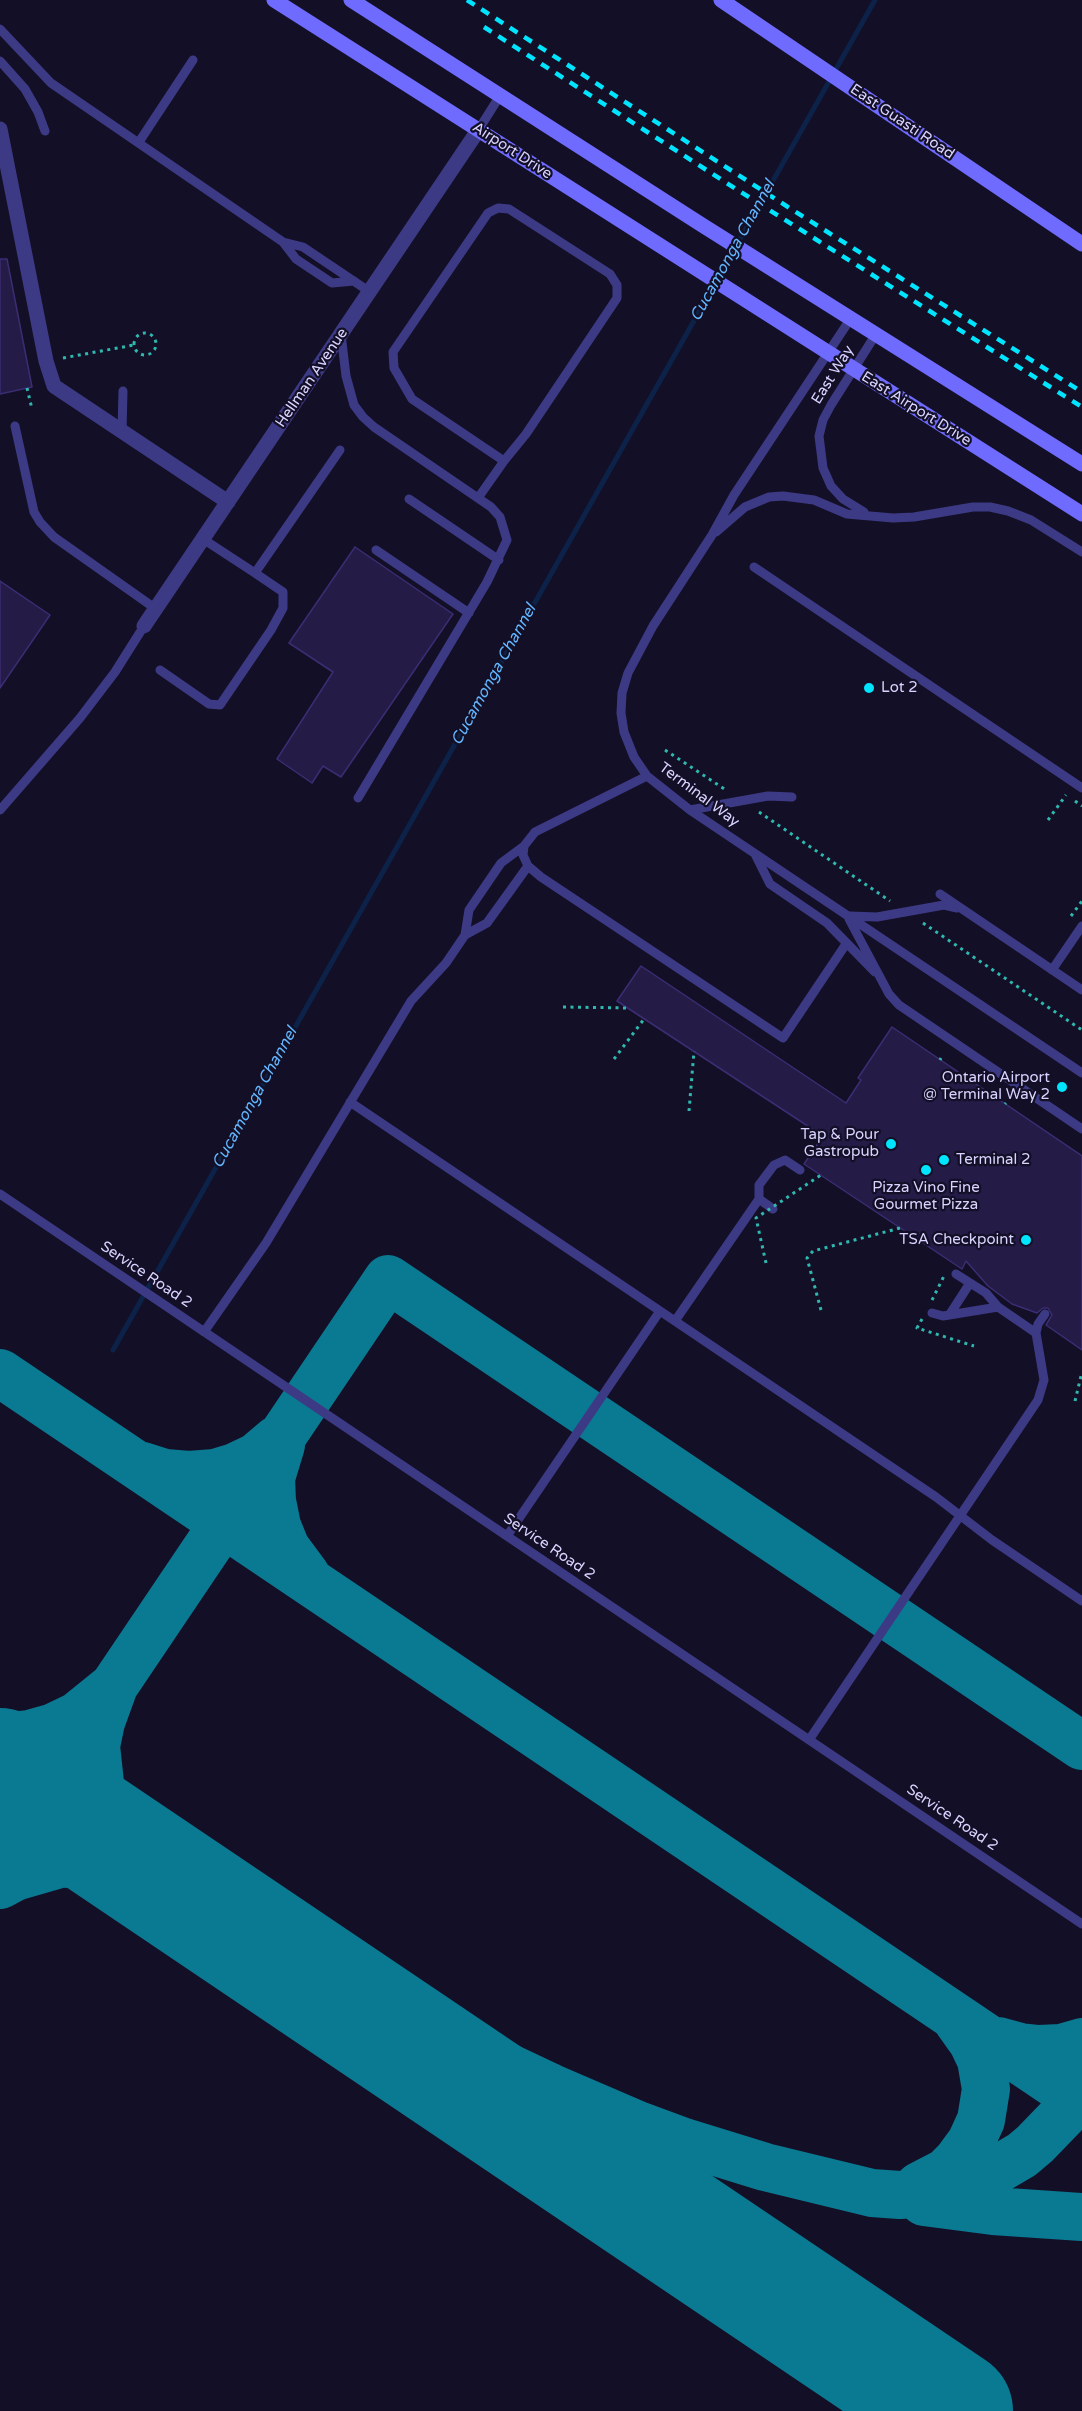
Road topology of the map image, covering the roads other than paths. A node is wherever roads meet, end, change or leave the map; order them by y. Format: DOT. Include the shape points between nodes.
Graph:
graph roads {
  1 [pos="274,0"];
  2 [pos="351,0"];
  3 [pos="721,0"];
  4 [pos="0,29"];
  5 [pos="193,60"];
  6 [pos="0,61"];
  7 [pos="501,94"];
  8 [pos="0,129"];
  9 [pos="479,129"];
  10 [pos="45,131"];
  11 [pos="139,142"];
  12 [pos="284,242"];
  13 [pos="1082,244"];
  14 [pos="354,281"];
  15 [pos="369,292"];
  16 [pos="749,304"];
  17 [pos="851,318"];
  18 [pos="341,334"];
  19 [pos="876,334"];
  20 [pos="828,354"];
  21 [pos="854,370"];
  22 [pos="123,391"];
  23 [pos="15,426"];
  24 [pos="122,432"];
  25 [pos="340,450"];
  26 [pos="504,461"];
  27 [pos="1082,464"];
  28 [pos="478,498"];
  29 [pos="409,499"];
  30 [pos="228,502"];
  31 [pos="1082,514"];
  32 [pos="874,516"];
  33 [pos="712,535"];
  34 [pos="203,539"];
  35 [pos="376,550"];
  36 [pos="1082,552"];
  37 [pos="499,560"];
  38 [pos="754,567"];
  39 [pos="255,573"];
  40 [pos="156,609"];
  41 [pos="469,613"];
  42 [pos="144,626"];
  43 [pos="160,670"];
  44 [pos="647,776"];
  45 [pos="1082,788"];
  46 [pos="792,797"];
  47 [pos="358,798"];
  48 [pos="0,810"];
  49 [pos="690,810"];
  50 [pos="524,846"];
  51 [pos="755,854"];
  52 [pos="528,866"];
  53 [pos="940,894"];
  54 [pos="963,909"];
  55 [pos="847,916"];
  56 [pos="1082,926"];
  57 [pos="465,935"];
  58 [pos="846,944"];
  59 [pos="1052,970"];
  60 [pos="879,975"];
  61 [pos="1082,990"];
  62 [pos="1082,1073"];
  63 [pos="350,1102"];
  64 [pos="1082,1129"];
  65 [pos="800,1170"];
  66 [pos="0,1194"];
  67 [pos="759,1199"];
  68 [pos="773,1209"];
  69 [pos="956,1274"];
  70 [pos="970,1283"];
  71 [pos="998,1307"];
  72 [pos="660,1311"];
  73 [pos="932,1313"];
  74 [pos="950,1314"];
  75 [pos="1045,1314"];
  76 [pos="675,1321"];
  77 [pos="204,1332"];
  78 [pos="1036,1333"];
  79 [pos="960,1515"];
  80 [pos="507,1536"];
  81 [pos="1082,1601"];
  82 [pos="809,1740"];
  83 [pos="1082,1924"];
  1 -- 9 [label="main road, Airport Drive"];
  2 -- 7 [label="main road"];
  3 -- 13 [label="main road, East Guasti Road"];
  4 -- 11 [label="lane" via="51,83"];
  5 -- 11 [label="lane"];
  6 -- 10 [label="lane" via="25,89"];
  7 -- 9 [label="lane"];
  7 -- 17 [label="main road"];
  8 -- 24 [label="street" via="54,386"];
  9 -- 15 [label="street, Hellman Avenue"];
  9 -- 16 [label="main road, Airport Drive"];
  11 -- 12 [label="lane"];
  12 -- 14 [label="lane" via="303,247"];
  12 -- 14 [label="lane" via="296,259 332,283"];
  14 -- 15 [label="lane"];
  15 -- 18 [label="street, Hellman Avenue"];
  16 -- 20 [label="main road, East Airport Drive"];
  17 -- 19 [label="main road"];
  17 -- 20 [label="lane, Terminal Way"];
  18 -- 28 [label="lane" via="354,405 363,417"];
  18 -- 30 [label="street, Hellman Avenue"];
  19 -- 21 [label="lane, East Way"];
  19 -- 27 [label="main road"];
  20 -- 21 [label="main road, East Airport Drive"];
  20 -- 33 [label="lane, Terminal Way" via="734,495"];
  21 -- 31 [label="main road, East Airport Drive"];
  21 -- 32 [label="lane, East Way" via="823,420 820,453 831,486 857,509"];
  22 -- 24 [label="lane"];
  23 -- 40 [label="lane" via="34,512 40,522 54,537"];
  24 -- 30 [label="street"];
  25 -- 39 [label="lane"];
  26 -- 26 [label="lane" via="617,298 617,285 610,274 509,209 498,208 488,213 393,352 393,368 412,399"];
  26 -- 28 [label="lane"];
  28 -- 37 [label="lane" via="496,512 504,529 507,540"];
  29 -- 37 [label="lane"];
  30 -- 34 [label="street, Hellman Avenue"];
  32 -- 33 [label="lane, East Way" via="847,513 814,500 776,496 745,507"];
  32 -- 36 [label="lane, East Way" via="914,517 990,507 1030,520"];
  33 -- 44 [label="lane, Terminal Way" via="653,626 622,693 624,732"];
  34 -- 39 [label="lane"];
  34 -- 40 [label="street, Hellman Avenue"];
  35 -- 41 [label="lane"];
  37 -- 41 [label="lane"];
  38 -- 45 [label="lane"];
  39 -- 43 [label="lane" via="283,592 283,608 220,705 209,704"];
  40 -- 42 [label="street, Hellman Avenue"];
  41 -- 47 [label="lane"];
  42 -- 48 [label="lane" via="80,718"];
  44 -- 49 [label="lane, Terminal Way"];
  44 -- 50 [label="lane" via="535,832"];
  46 -- 49 [label="lane" via="768,796"];
  49 -- 51 [label="lane, Terminal Way"];
  50 -- 52 [label="lane"];
  50 -- 57 [label="lane" via="501,863 469,910"];
  51 -- 55 [label="lane, Terminal Way"];
  51 -- 58 [label="lane" via="770,884 827,923"];
  52 -- 57 [label="lane" via="488,923"];
  52 -- 58 [label="lane" via="783,1038"];
  53 -- 54 [label="lane"];
  54 -- 55 [label="lane" via="944,905 877,917"];
  54 -- 59 [label="lane"];
  55 -- 60 [label="lane"];
  55 -- 62 [label="lane, Terminal Way"];
  56 -- 59 [label="lane"];
  57 -- 63 [label="lane" via="446,963 411,1001"];
  58 -- 60 [label="lane"];
  59 -- 61 [label="lane"];
  60 -- 64 [label="lane" via="889,994 913,1017"];
  63 -- 72 [label="lane"];
  63 -- 77 [label="lane" via="266,1243"];
  65 -- 67 [label="lane" via="785,1160 774,1165 759,1185"];
  66 -- 77 [label="lane, Service Road 2"];
  67 -- 68 [label="lane"];
  67 -- 76 [label="lane"];
  69 -- 70 [label="lane"];
  70 -- 71 [label="lane"];
  70 -- 74 [label="lane"];
  71 -- 74 [label="lane"];
  71 -- 78 [label="lane"];
  72 -- 76 [label="lane"];
  72 -- 80 [label="lane"];
  73 -- 74 [label="lane"];
  75 -- 78 [label="lane"];
  76 -- 79 [label="lane"];
  77 -- 80 [label="lane, Service Road 2"];
  78 -- 79 [label="lane" via="1044,1380 1042,1391"];
  79 -- 81 [label="lane"];
  79 -- 82 [label="lane"];
  80 -- 82 [label="lane, Service Road 2"];
  82 -- 83 [label="lane, Service Road 2"];
}
